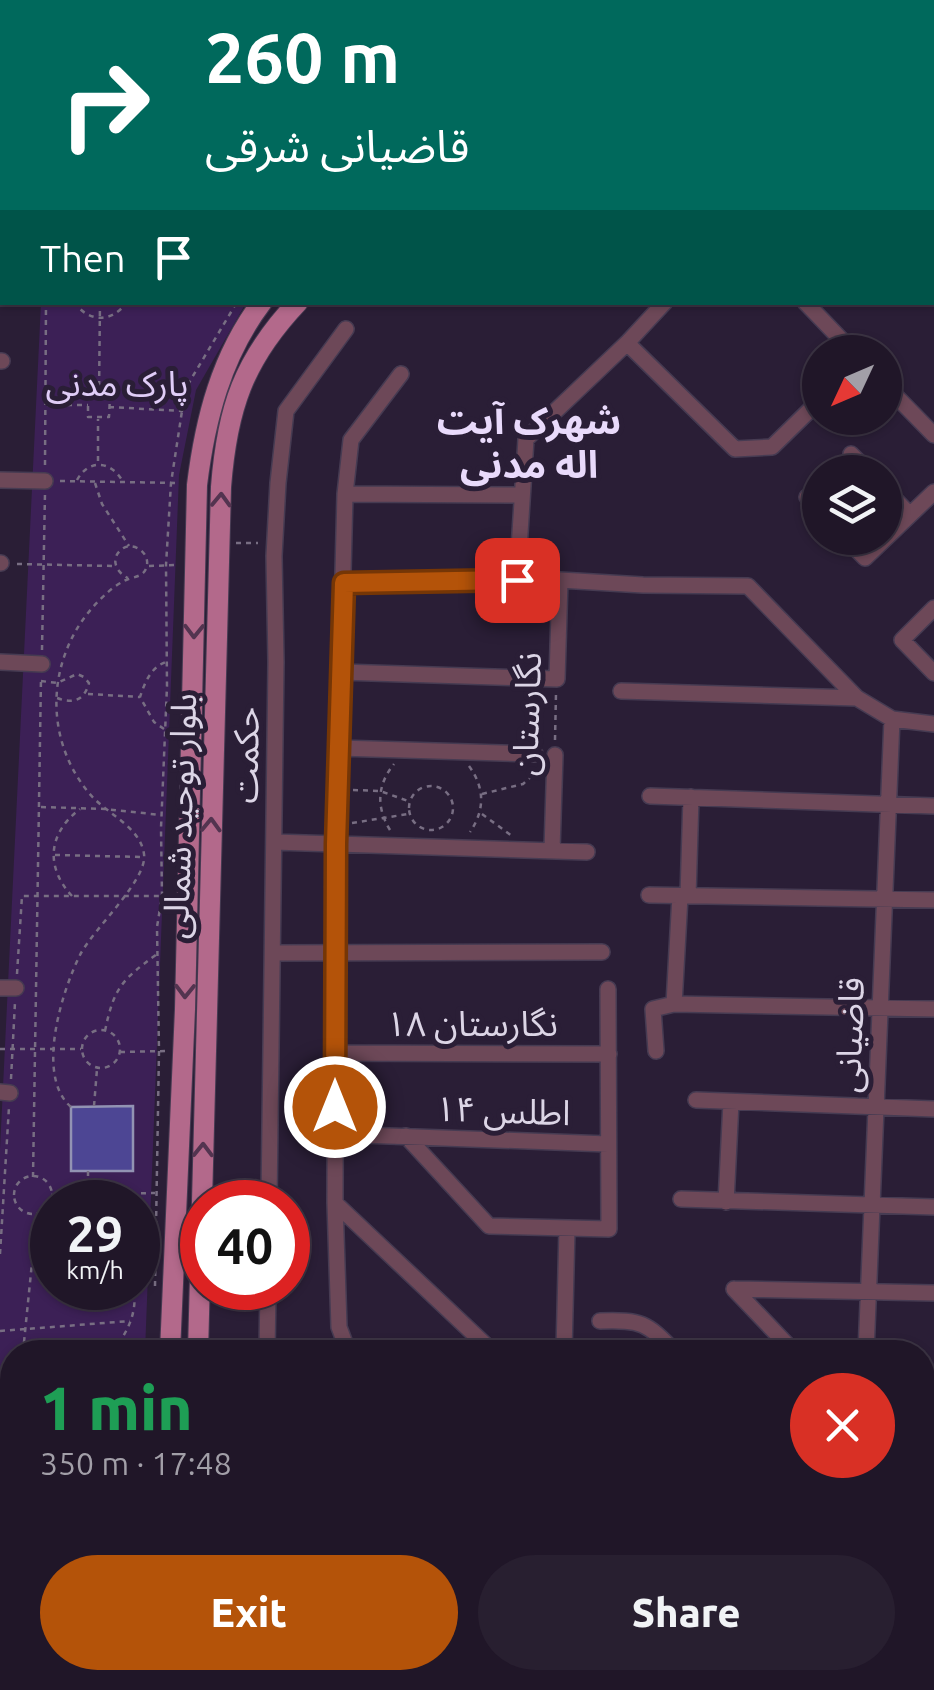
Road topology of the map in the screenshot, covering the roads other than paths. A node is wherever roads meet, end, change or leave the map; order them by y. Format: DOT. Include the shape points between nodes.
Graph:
graph roads {
  1 [pos="260,305"];
  2 [pos="295,305"];
  3 [pos="662,305"];
  4 [pos="807,305"];
  5 [pos="346,329"];
  6 [pos="836,335"];
  7 [pos="627,343"];
  8 [pos="400,374"];
  9 [pos="902,402"];
  10 [pos="802,417"];
  11 [pos="934,434"];
  12 [pos="0,480"];
  13 [pos="45,481"];
  14 [pos="934,492"];
  15 [pos="345,494"];
  16 [pos="522,496"];
  17 [pos="902,507"];
  18 [pos="910,515"];
  19 [pos="902,523"];
  20 [pos="517,580"];
  21 [pos="560,580"];
  22 [pos="344,583"];
  23 [pos="934,608"];
  24 [pos="0,662"];
  25 [pos="41,672"];
  26 [pos="341,672"];
  27 [pos="934,672"];
  28 [pos="622,691"];
  29 [pos="857,698"];
  30 [pos="892,719"];
  31 [pos="934,724"];
  32 [pos="339,748"];
  33 [pos="535,754"];
  34 [pos="554,755"];
  35 [pos="650,796"];
  36 [pos="691,798"];
  37 [pos="888,805"];
  38 [pos="934,806"];
  39 [pos="274,842"];
  40 [pos="336,844"];
  41 [pos="552,850"];
  42 [pos="587,852"];
  43 [pos="649,896"];
  44 [pos="684,896"];
  45 [pos="885,899"];
  46 [pos="934,900"];
  47 [pos="602,952"];
  48 [pos="272,953"];
  49 [pos="336,953"];
  50 [pos="608,989"];
  51 [pos="674,1004"];
  52 [pos="880,1008"];
  53 [pos="934,1009"];
  54 [pos="656,1051"];
  55 [pos="336,1053"];
  56 [pos="608,1054"];
  57 [pos="696,1100"];
  58 [pos="731,1102"];
  59 [pos="876,1108"];
  60 [pos="934,1109"];
  61 [pos="335,1134"];
  62 [pos="406,1136"];
  63 [pos="608,1144"];
  64 [pos="269,1180"];
  65 [pos="681,1199"];
  66 [pos="335,1202"];
  67 [pos="726,1202"];
  68 [pos="872,1206"];
  69 [pos="934,1207"];
  70 [pos="567,1228"];
  71 [pos="869,1292"];
  72 [pos="934,1293"];
  73 [pos="268,1310"];
  74 [pos="600,1321"];
  75 [pos="170,1340"];
  76 [pos="198,1340"];
  77 [pos="267,1340"];
  78 [pos="343,1340"];
  79 [pos="479,1340"];
  80 [pos="564,1340"];
  81 [pos="663,1340"];
  82 [pos="782,1340"];
  83 [pos="867,1340"];
  1 -- 75 [label="main road, بلوار توحید شمالی, one-way" via="215,392 197,486 183,1051 167,1193"];
  76 -- 2 [label="main road, بلوار توحید شمالی, one-way" via="224,442 245,375"];
  3 -- 7 [label="street"];
  4 -- 6 [label="street"];
  5 -- 39 [label="street, حکمت" via="286,411 275,543"];
  7 -- 10 [label="street" via="735,449 772,446"];
  7 -- 16 [label="street" via="526,439"];
  8 -- 15 [label="street" via="351,440"];
  9 -- 11 [label="street"];
  12 -- 13 [label="street"];
  14 -- 18 [label="street"];
  15 -- 16 [label="street"];
  15 -- 22 [label="street"];
  16 -- 20 [label="street"];
  17 -- 18 [label="street"];
  18 -- 19 [label="street"];
  20 -- 21 [label="street"];
  20 -- 22 [label="street"];
  21 -- 26 [label="street, نگارستان" via="557,679"];
  21 -- 29 [label="street" via="748,586"];
  22 -- 26 [label="street"];
  23 -- 27 [label="street" via="902,640"];
  24 -- 25 [label="street"];
  26 -- 32 [label="street"];
  28 -- 29 [label="street"];
  29 -- 30 [label="street"];
  30 -- 31 [label="street"];
  30 -- 37 [label="street, قاضیانی"];
  32 -- 33 [label="street"];
  32 -- 40 [label="street"];
  34 -- 41 [label="street, نگارستان"];
  35 -- 36 [label="street"];
  36 -- 37 [label="street"];
  36 -- 44 [label="street"];
  37 -- 38 [label="street"];
  37 -- 45 [label="street, قاضیانی"];
  39 -- 40 [label="street"];
  39 -- 48 [label="street, حکمت"];
  40 -- 41 [label="street"];
  40 -- 49 [label="street"];
  41 -- 42 [label="street"];
  43 -- 44 [label="street"];
  44 -- 45 [label="street"];
  44 -- 51 [label="street"];
  45 -- 46 [label="street"];
  45 -- 52 [label="street, قاضیانی"];
  47 -- 49 [label="street"];
  48 -- 49 [label="street"];
  48 -- 64 [label="street, حکمت"];
  49 -- 55 [label="street"];
  50 -- 56 [label="street"];
  51 -- 52 [label="street"];
  51 -- 54 [label="street" via="652,1009"];
  52 -- 53 [label="street"];
  52 -- 59 [label="street, قاضیانی"];
  55 -- 56 [label="street, نگارستان ۱۸"];
  55 -- 61 [label="street"];
  56 -- 63 [label="street"];
  57 -- 58 [label="street"];
  58 -- 59 [label="street"];
  58 -- 67 [label="street"];
  59 -- 60 [label="street"];
  59 -- 68 [label="street, قاضیانی"];
  61 -- 62 [label="street, اطلس ۱۴"];
  61 -- 66 [label="street"];
  62 -- 63 [label="street, اطلس ۱۴"];
  62 -- 70 [label="street" via="489,1226"];
  63 -- 70 [label="street" via="609,1229"];
  65 -- 67 [label="street"];
  66 -- 78 [label="street"];
  66 -- 79 [label="street"];
  67 -- 68 [label="street"];
  68 -- 69 [label="street"];
  68 -- 71 [label="street, قاضیانی"];
  70 -- 80 [label="street"];
  71 -- 72 [label="street"];
  71 -- 82 [label="street" via="734,1290"];
  71 -- 83 [label="street, قاضیانی"];
  73 -- 77 [label="street"];
  74 -- 81 [label="street" via="634,1321"];
}
